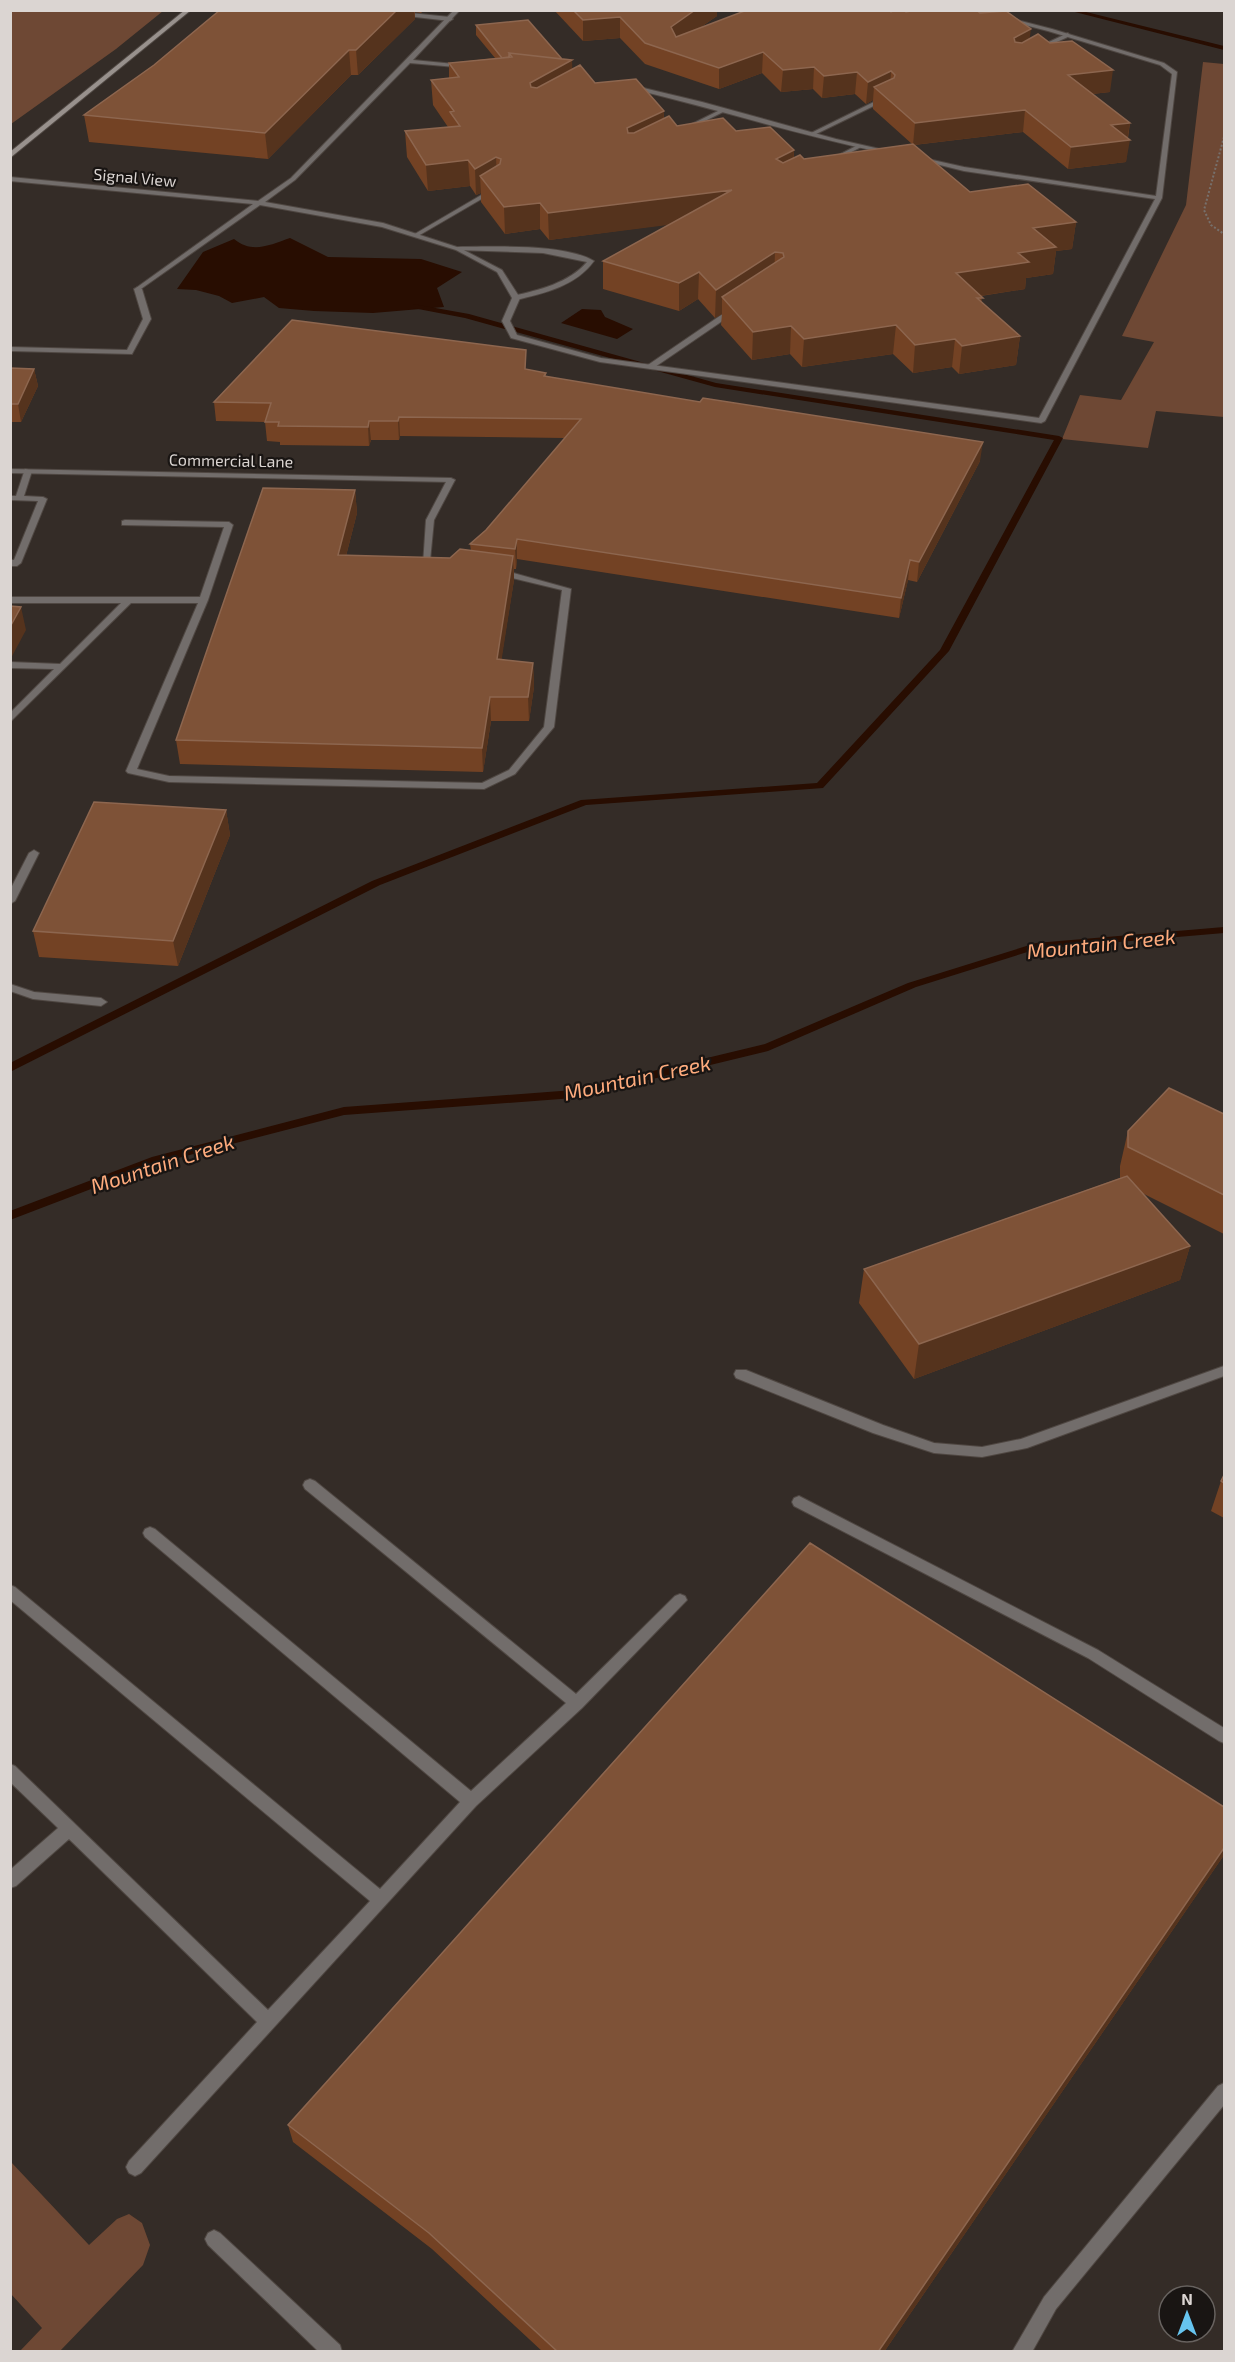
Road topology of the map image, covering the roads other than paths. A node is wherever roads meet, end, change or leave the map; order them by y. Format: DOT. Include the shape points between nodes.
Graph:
graph roads {
  1 [pos="189,10"];
  2 [pos="458,10"];
  3 [pos="969,10"];
  4 [pos="394,14"];
  5 [pos="450,19"];
  6 [pos="1068,35"];
  7 [pos="1033,52"];
  8 [pos="409,62"];
  9 [pos="468,68"];
  10 [pos="618,85"];
  11 [pos="889,97"];
  12 [pos="724,110"];
  13 [pos="682,130"];
  14 [pos="812,134"];
  15 [pos="860,146"];
  16 [pos="895,153"];
  17 [pos="10,156"];
  18 [pos="906,156"];
  19 [pos="820,166"];
  20 [pos="10,179"];
  21 [pos="498,187"];
  22 [pos="1159,198"];
  23 [pos="258,202"];
  24 [pos="416,235"];
  25 [pos="458,249"];
  26 [pos="516,298"];
  27 [pos="738,308"];
  28 [pos="10,349"];
  29 [pos="649,367"];
  30 [pos="10,471"];
  31 [pos="28,471"];
  32 [pos="15,498"];
  33 [pos="125,523"];
  34 [pos="10,563"];
  35 [pos="448,566"];
  36 [pos="492,571"];
  37 [pos="10,600"];
  38 [pos="204,600"];
  39 [pos="128,601"];
  40 [pos="10,665"];
  41 [pos="62,667"];
  42 [pos="10,719"];
  43 [pos="34,853"];
  44 [pos="10,901"];
  45 [pos="10,987"];
  46 [pos="101,1002"];
  47 [pos="1224,1371"];
  48 [pos="741,1374"];
  49 [pos="310,1485"];
  50 [pos="798,1502"];
  51 [pos="150,1533"];
  52 [pos="10,1591"];
  53 [pos="680,1600"];
  54 [pos="577,1703"];
  55 [pos="1224,1736"];
  56 [pos="10,1771"];
  57 [pos="471,1801"];
  58 [pos="70,1828"];
  59 [pos="10,1881"];
  60 [pos="381,1900"];
  61 [pos="269,2022"];
  62 [pos="1224,2092"];
  63 [pos="135,2166"];
  64 [pos="214,2239"];
  65 [pos="333,2352"];
  66 [pos="1021,2352"];
  1 -- 17 [label="main road"];
  2 -- 5 [label="street"];
  3 -- 6 [label="street"];
  4 -- 5 [label="street"];
  5 -- 8 [label="street"];
  6 -- 7 [label="street"];
  6 -- 22 [label="street" via="1162,64 1175,73"];
  8 -- 9 [label="street"];
  8 -- 23 [label="street" via="293,179"];
  10 -- 12 [label="street"];
  11 -- 14 [label="street"];
  12 -- 13 [label="street"];
  12 -- 14 [label="street"];
  14 -- 15 [label="street"];
  15 -- 16 [label="street"];
  15 -- 19 [label="street"];
  18 -- 22 [label="street" via="964,169"];
  20 -- 23 [label="street, Signal View"];
  21 -- 24 [label="street"];
  22 -- 29 [label="street" via="1041,422"];
  23 -- 24 [label="street, Signal View" via="383,225"];
  23 -- 28 [label="street" via="138,289 147,319 129,352"];
  24 -- 25 [label="street, Signal View"];
  25 -- 26 [label="street" via="500,271"];
  25 -- 26 [label="street" via="573,255 591,261 586,269 544,292"];
  26 -- 29 [label="street" via="506,321 514,336 600,360"];
  27 -- 29 [label="street"];
  30 -- 31 [label="street, Commercial Lane"];
  31 -- 32 [label="street"];
  31 -- 35 [label="street, Commercial Lane" via="451,480 430,520 426,563"];
  32 -- 34 [label="street" via="43,499 17,563"];
  33 -- 38 [label="street" via="229,525"];
  36 -- 38 [label="street" via="567,589 549,727 512,772 484,786 169,779 130,771"];
  37 -- 39 [label="street"];
  38 -- 39 [label="street"];
  39 -- 41 [label="street"];
  40 -- 41 [label="street"];
  41 -- 42 [label="street"];
  43 -- 44 [label="street"];
  45 -- 46 [label="street" via="33,995"];
  47 -- 48 [label="street" via="1022,1444 982,1452 934,1448 900,1437"];
  49 -- 54 [label="street"];
  50 -- 55 [label="street" via="1093,1654"];
  51 -- 57 [label="street"];
  52 -- 60 [label="street"];
  53 -- 54 [label="street"];
  54 -- 57 [label="street"];
  56 -- 58 [label="street"];
  57 -- 60 [label="street"];
  58 -- 59 [label="street"];
  58 -- 61 [label="street"];
  60 -- 61 [label="street"];
  61 -- 63 [label="street"];
  62 -- 66 [label="street" via="1050,2303"];
  64 -- 65 [label="street"];
}
